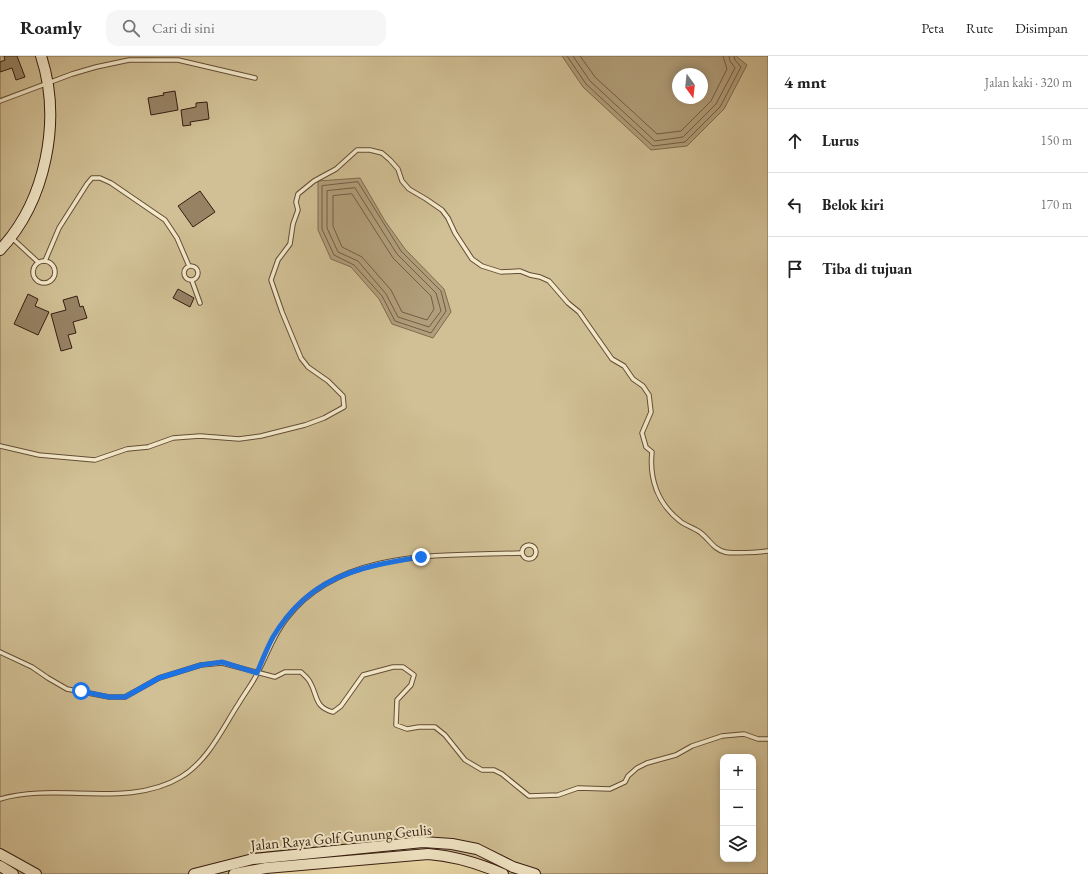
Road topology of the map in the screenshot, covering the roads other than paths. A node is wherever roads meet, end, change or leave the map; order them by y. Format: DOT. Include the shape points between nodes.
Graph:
graph roads {
  1 [pos="41,56"];
  2 [pos="255,78"];
  3 [pos="47,84"];
  4 [pos="0,101"];
  5 [pos="12,238"];
  6 [pos="0,250"];
  7 [pos="45,261"];
  8 [pos="38,262"];
  9 [pos="190,266"];
  10 [pos="192,281"];
  11 [pos="200,303"];
  12 [pos="0,446"];
  13 [pos="768,551"];
  14 [pos="522,553"];
  15 [pos="0,652"];
  16 [pos="257,673"];
  17 [pos="768,738"];
  18 [pos="0,799"];
  19 [pos="0,854"];
  20 [pos="0,866"];
  21 [pos="13,874"];
  22 [pos="36,874"];
  23 [pos="194,874"];
  24 [pos="234,874"];
  25 [pos="503,874"];
  26 [pos="535,874"];
  1 -- 3 [label="main road"];
  2 -- 3 [label="lane" via="178,60 145,59 96,67"];
  3 -- 4 [label="lane"];
  3 -- 5 [label="main road" via="50,123 41,176 32,201"];
  5 -- 6 [label="main road"];
  5 -- 8 [label="lane"];
  7 -- 8 [label="lane"];
  7 -- 8 [label="lane" via="51,262 56,274 53,280 47,283 35,280 33,273"];
  7 -- 9 [label="lane" via="59,228 87,184 92,178 100,178 165,220"];
  9 -- 10 [label="lane" via="184,272 187,280"];
  9 -- 10 [label="lane" via="198,270 196,279"];
  10 -- 11 [label="lane"];
  12 -- 13 [label="lane" via="39,456 95,460 173,438 200,436 239,439 261,436 305,425 344,407 343,396 301,358 271,280 278,260 290,244 292,224 298,210 298,194 314,181 336,169 357,150 370,150 382,153 390,160 398,169 408,190 442,210 472,259 490,270 520,271 549,281 568,303 580,312 612,359 624,366 633,379 643,386 651,401 651,412 642,433 646,447 652,452 652,480 669,510 681,522 707,537 713,547 726,552"];
  14 -- 16 [label="lane" via="421,557 376,564 348,572 321,585 302,600 273,637"];
  15 -- 16 [label="lane" via="32,667 67,689 109,697 125,697 159,678 201,665 222,662"];
  16 -- 17 [label="lane" via="275,677 285,672 301,672 310,681 317,701 324,710 333,712 364,675 393,667 403,667 414,675 411,685 397,700 396,725 407,729 435,727 445,735 465,760 482,770 494,770 502,774 529,796 558,795 578,788 610,789 625,782 637,768 647,763 676,755 692,746 722,736 744,734 758,739"];
  16 -- 18 [label="lane" via="206,755 181,777 152,788 123,792 29,793"];
  19 -- 22 [label="main road"];
  20 -- 21 [label="main road"];
  23 -- 26 [label="main road, Jalan Raya Golf Gunung Geulis" via="253,859 423,842 477,849 513,867"];
  24 -- 25 [label="main road, Jalan Raya Golf Gunung Geulis" via="266,868 428,854 472,861"];
}
